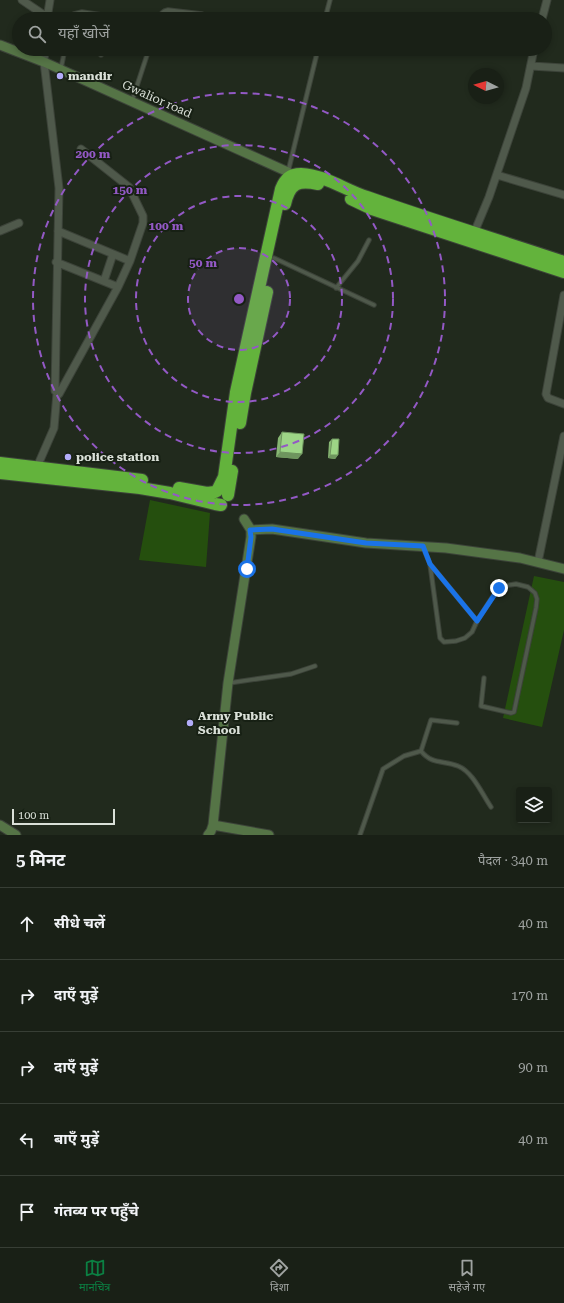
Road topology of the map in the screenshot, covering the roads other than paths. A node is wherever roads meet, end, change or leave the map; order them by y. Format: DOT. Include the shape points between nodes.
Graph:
graph roads {
  1 [pos="22,0"];
  2 [pos="50,0"];
  3 [pos="330,0"];
  4 [pos="548,0"];
  5 [pos="39,12"];
  6 [pos="48,12"];
  7 [pos="162,12"];
  8 [pos="185,12"];
  9 [pos="327,12"];
  10 [pos="544,12"];
  11 [pos="0,45"];
  12 [pos="12,50"];
  13 [pos="28,56"];
  14 [pos="44,56"];
  15 [pos="64,56"];
  16 [pos="147,56"];
  17 [pos="317,56"];
  18 [pos="533,56"];
  19 [pos="44,62"];
  20 [pos="531,66"];
  21 [pos="564,68"];
  22 [pos="61,69"];
  23 [pos="132,101"];
  24 [pos="81,149"];
  25 [pos="497,175"];
  26 [pos="292,177"];
  27 [pos="564,195"];
  28 [pos="19,223"];
  29 [pos="0,230"];
  30 [pos="58,231"];
  31 [pos="474,233"];
  32 [pos="369,240"];
  33 [pos="113,254"];
  34 [pos="274,258"];
  35 [pos="130,261"];
  36 [pos="56,262"];
  37 [pos="564,262"];
  38 [pos="564,272"];
  39 [pos="104,281"];
  40 [pos="118,287"];
  41 [pos="336,288"];
  42 [pos="564,295"];
  43 [pos="374,305"];
  44 [pos="57,393"];
  45 [pos="564,404"];
  46 [pos="564,436"];
  47 [pos="0,463"];
  48 [pos="37,467"];
  49 [pos="0,473"];
  50 [pos="216,491"];
  51 [pos="225,500"];
  52 [pos="244,519"];
  53 [pos="250,530"];
  54 [pos="423,546"];
  55 [pos="538,562"];
  56 [pos="430,564"];
  57 [pos="564,569"];
  58 [pos="477,621"];
  59 [pos="315,666"];
  60 [pos="484,678"];
  61 [pos="228,683"];
  62 [pos="457,722"];
  63 [pos="421,751"];
  64 [pos="491,807"];
  65 [pos="0,825"];
  66 [pos="213,825"];
  67 [pos="16,835"];
  68 [pos="208,835"];
  69 [pos="269,835"];
  70 [pos="360,835"];
  1 -- 5 [label="street"];
  2 -- 6 [label="street"];
  3 -- 9 [label="lane"];
  4 -- 10 [label="street"];
  7 -- 8 [label="lane"];
  11 -- 12 [label="street, Gwalior road"];
  13 -- 19 [label="street, Gwalior road"];
  14 -- 19 [label="street"];
  15 -- 22 [label="lane"];
  16 -- 23 [label="lane"];
  17 -- 26 [label="lane"];
  18 -- 20 [label="street"];
  19 -- 22 [label="street, Gwalior road"];
  19 -- 30 [label="street" via="59,188"];
  20 -- 21 [label="street"];
  20 -- 25 [label="street"];
  22 -- 23 [label="street, Gwalior road"];
  23 -- 26 [label="street, Gwalior road"];
  24 -- 35 [label="street" via="129,187 143,216 142,230"];
  25 -- 27 [label="street"];
  25 -- 31 [label="street"];
  26 -- 31 [label="highway" via="309,174 365,197"];
  26 -- 34 [label="highway" via="292,188 288,194"];
  26 -- 38 [label="highway" via="318,184 372,208"];
  26 -- 50 [label="highway" via="284,182 281,189 236,392 224,477"];
  28 -- 29 [label="street"];
  30 -- 33 [label="street"];
  30 -- 36 [label="street"];
  31 -- 37 [label="highway"];
  32 -- 41 [label="lane" via="358,262"];
  33 -- 35 [label="street"];
  33 -- 39 [label="street"];
  34 -- 41 [label="lane"];
  34 -- 51 [label="highway"];
  35 -- 40 [label="street"];
  36 -- 39 [label="street"];
  36 -- 44 [label="street"];
  39 -- 40 [label="street"];
  40 -- 44 [label="street" via="61,392"];
  41 -- 43 [label="lane"];
  42 -- 45 [label="street" via="546,394 548,398"];
  44 -- 48 [label="street" via="54,428"];
  46 -- 55 [label="street"];
  47 -- 48 [label="highway"];
  48 -- 50 [label="highway" via="142,480 207,493"];
  49 -- 51 [label="highway" via="140,488 215,504"];
  50 -- 51 [label="highway" via="224,490"];
  52 -- 53 [label="street"];
  53 -- 54 [label="street" via="272,529 366,543"];
  53 -- 61 [label="street" via="249,556"];
  54 -- 55 [label="street"];
  54 -- 56 [label="lane"];
  55 -- 57 [label="street"];
  56 -- 58 [label="lane"];
  56 -- 58 [label="lane" via="441,640 444,642 465,638 472,632"];
  58 -- 60 [label="lane" via="497,590 504,586 525,586 535,594 536,608 514,712 481,706"];
  59 -- 61 [label="lane" via="291,674"];
  61 -- 66 [label="street"];
  62 -- 63 [label="lane" via="431,720"];
  63 -- 64 [label="lane" via="428,758 463,769 471,776"];
  63 -- 70 [label="lane" via="404,756 383,769"];
  65 -- 67 [label="street"];
  66 -- 68 [label="street"];
  66 -- 69 [label="street"];
}
